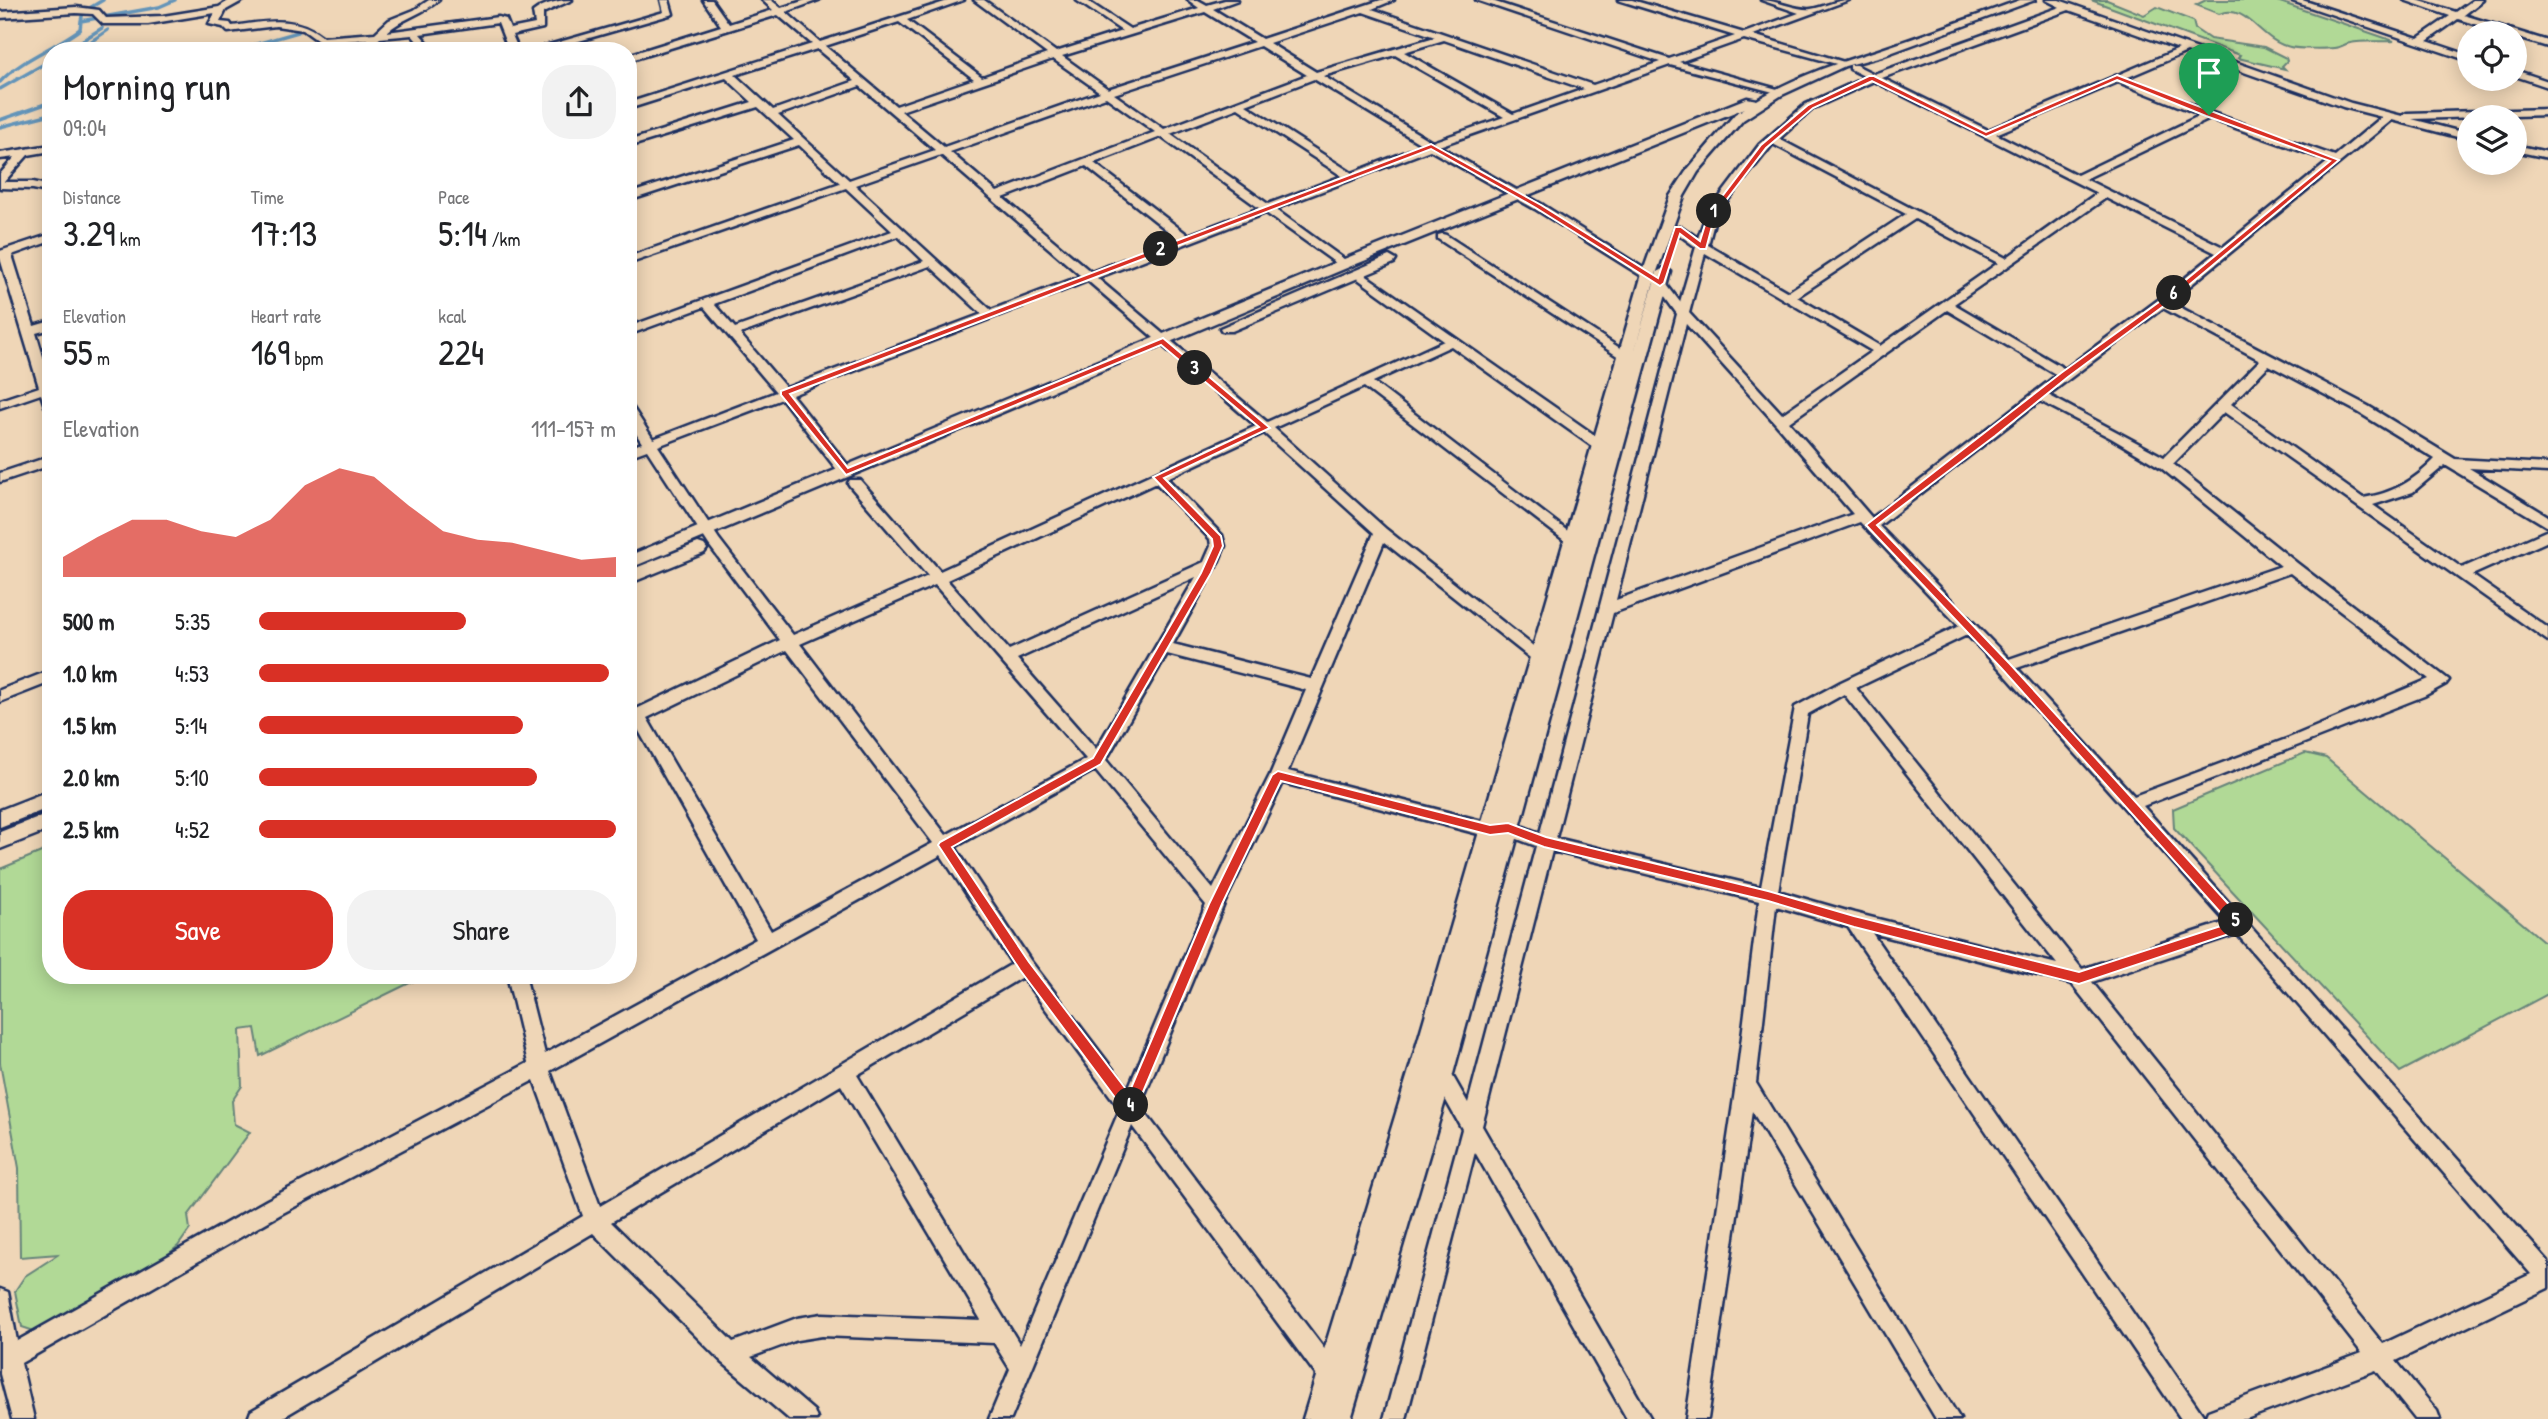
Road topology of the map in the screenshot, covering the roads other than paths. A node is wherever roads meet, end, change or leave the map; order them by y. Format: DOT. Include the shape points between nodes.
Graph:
graph roads {
  1 [pos="240,0"];
  2 [pos="435,0"];
  3 [pos="568,0"];
  4 [pos="665,0"];
  5 [pos="707,0"];
  6 [pos="766,0"];
  7 [pos="815,0"];
  8 [pos="960,0"];
  9 [pos="978,0"];
  10 [pos="1080,0"];
  11 [pos="1192,0"];
  12 [pos="1234,0"];
  13 [pos="1390,0"];
  14 [pos="1480,0"];
  15 [pos="1622,0"];
  16 [pos="1765,0"];
  17 [pos="1845,0"];
  18 [pos="2030,0"];
  19 [pos="2048,0"];
  20 [pos="2292,0"];
  21 [pos="2408,0"];
  22 [pos="2479,0"];
  23 [pos="1205,8"];
  24 [pos="2068,8"];
  25 [pos="222,9"];
  26 [pos="1364,9"];
  27 [pos="777,11"];
  28 [pos="1809,13"];
  29 [pos="0,15"];
  30 [pos="2457,16"];
  31 [pos="900,19"];
  32 [pos="2473,21"];
  33 [pos="726,26"];
  34 [pos="414,32"];
  35 [pos="1129,32"];
  36 [pos="507,33"];
  37 [pos="376,36"];
  38 [pos="1742,36"];
  39 [pos="1445,37"];
  40 [pos="2527,38"];
  41 [pos="1260,41"];
  42 [pos="370,42"];
  43 [pos="422,42"];
  44 [pos="510,42"];
  45 [pos="566,42"];
  46 [pos="2419,42"];
  47 [pos="2548,44"];
  48 [pos="818,45"];
  49 [pos="2188,48"];
  50 [pos="1397,52"];
  51 [pos="2457,54"];
  52 [pos="637,55"];
  53 [pos="1055,55"];
  54 [pos="1669,62"];
  55 [pos="1847,66"];
  56 [pos="1018,68"];
  57 [pos="1077,71"];
  58 [pos="728,74"];
  59 [pos="1315,75"];
  60 [pos="2527,77"];
  61 [pos="1872,78"];
  62 [pos="2117,78"];
  63 [pos="982,81"];
  64 [pos="862,82"];
  65 [pos="2548,84"];
  66 [pos="1594,89"];
  67 [pos="1778,92"];
  68 [pos="1107,93"];
  69 [pos="637,103"];
  70 [pos="759,103"];
  71 [pos="1240,105"];
  72 [pos="894,110"];
  73 [pos="2548,112"];
  74 [pos="770,114"];
  75 [pos="2209,115"];
  76 [pos="1513,118"];
  77 [pos="2393,118"];
  78 [pos="1738,126"];
  79 [pos="1164,133"];
  80 [pos="2457,134"];
  81 [pos="1986,135"];
  82 [pos="1772,139"];
  83 [pos="637,141"];
  84 [pos="800,141"];
  85 [pos="1431,146"];
  86 [pos="42,149"];
  87 [pos="942,151"];
  88 [pos="2527,151"];
  89 [pos="24,152"];
  90 [pos="0,156"];
  91 [pos="2548,156"];
  92 [pos="2335,160"];
  93 [pos="1087,162"];
  94 [pos="1350,177"];
  95 [pos="2077,179"];
  96 [pos="0,182"];
  97 [pos="847,185"];
  98 [pos="42,188"];
  99 [pos="2105,193"];
  100 [pos="637,195"];
  101 [pos="995,197"];
  102 [pos="1524,199"];
  103 [pos="1268,208"];
  104 [pos="1914,214"];
  105 [pos="1678,229"];
  106 [pos="899,232"];
  107 [pos="1442,237"];
  108 [pos="1186,239"];
  109 [pos="42,240"];
  110 [pos="1703,247"];
  111 [pos="2223,251"];
  112 [pos="3,254"];
  113 [pos="637,258"];
  114 [pos="930,262"];
  115 [pos="2007,264"];
  116 [pos="1350,269"];
  117 [pos="1090,276"];
  118 [pos="1655,279"];
  119 [pos="1789,297"];
  120 [pos="706,302"];
  121 [pos="2162,303"];
  122 [pos="1947,305"];
  123 [pos="1683,313"];
  124 [pos="989,314"];
  125 [pos="42,328"];
  126 [pos="637,328"];
  127 [pos="30,331"];
  128 [pos="732,333"];
  129 [pos="1453,341"];
  130 [pos="1168,345"];
  131 [pos="1880,351"];
  132 [pos="1626,356"];
  133 [pos="2268,359"];
  134 [pos="42,368"];
  135 [pos="2064,375"];
  136 [pos="1366,382"];
  137 [pos="42,389"];
  138 [pos="784,393"];
  139 [pos="2040,396"];
  140 [pos="0,404"];
  141 [pos="2223,405"];
  142 [pos="1781,421"];
  143 [pos="637,423"];
  144 [pos="1266,428"];
  145 [pos="652,444"];
  146 [pos="1601,446"];
  147 [pos="637,450"];
  148 [pos="2449,460"];
  149 [pos="42,463"];
  150 [pos="2165,464"];
  151 [pos="2548,468"];
  152 [pos="850,477"];
  153 [pos="1158,477"];
  154 [pos="0,478"];
  155 [pos="2362,502"];
  156 [pos="1867,520"];
  157 [pos="2548,522"];
  158 [pos="1381,532"];
  159 [pos="2548,535"];
  160 [pos="710,537"];
  161 [pos="1573,542"];
  162 [pos="637,560"];
  163 [pos="1210,565"];
  164 [pos="2292,567"];
  165 [pos="2463,573"];
  166 [pos="637,574"];
  167 [pos="940,578"];
  168 [pos="1605,610"];
  169 [pos="1968,628"];
  170 [pos="2548,636"];
  171 [pos="788,643"];
  172 [pos="1163,647"];
  173 [pos="1539,657"];
  174 [pos="1006,658"];
  175 [pos="2006,666"];
  176 [pos="42,680"];
  177 [pos="1315,686"];
  178 [pos="1846,686"];
  179 [pos="0,696"];
  180 [pos="637,716"];
  181 [pos="637,725"];
  182 [pos="1097,761"];
  183 [pos="1278,775"];
  184 [pos="42,803"];
  185 [pos="2131,804"];
  186 [pos="0,820"];
  187 [pos="42,824"];
  188 [pos="1499,829"];
  189 [pos="0,841"];
  190 [pos="1544,842"];
  191 [pos="944,845"];
  192 [pos="1768,896"];
  193 [pos="1215,904"];
  194 [pos="1854,921"];
  195 [pos="2240,925"];
  196 [pos="767,941"];
  197 [pos="1024,966"];
  198 [pos="2079,978"];
  199 [pos="518,984"];
  200 [pos="539,1066"];
  201 [pos="844,1072"];
  202 [pos="1441,1074"];
  203 [pos="1746,1084"];
  204 [pos="1130,1107"];
  205 [pos="1473,1128"];
  206 [pos="595,1220"];
  207 [pos="2548,1277"];
  208 [pos="0,1300"];
  209 [pos="999,1332"];
  210 [pos="730,1354"];
  211 [pos="2380,1357"];
  212 [pos="4,1360"];
  213 [pos="1022,1369"];
  214 [pos="1329,1374"];
  215 [pos="1345,1395"];
  216 [pos="23,1419"];
  217 [pos="259,1419"];
  218 [pos="806,1419"];
  219 [pos="1000,1419"];
  220 [pos="1317,1419"];
  221 [pos="1337,1419"];
  222 [pos="1352,1419"];
  223 [pos="1395,1419"];
  224 [pos="1640,1419"];
  225 [pos="1697,1419"];
  226 [pos="1949,1419"];
  227 [pos="2194,1419"];
  228 [pos="2216,1419"];
  229 [pos="2429,1419"];
  1 -- 25 [label="street"];
  2 -- 37 [label="street" via="392,22"];
  3 -- 36 [label="street" via="541,9 540,26"];
  4 -- 45 [label="street" via="667,14"];
  5 -- 33 [label="street"];
  6 -- 27 [label="street"];
  7 -- 27 [label="street"];
  8 -- 31 [label="street"];
  9 -- 53 [label="street"];
  10 -- 35 [label="street"];
  11 -- 23 [label="street"];
  12 -- 23 [label="street"];
  13 -- 26 [label="street"];
  14 -- 54 [label="street"];
  15 -- 38 [label="street"];
  16 -- 28 [label="street"];
  17 -- 28 [label="street"];
  18 -- 55 [label="street"];
  19 -- 24 [label="street"];
  19 -- 55 [label="street"];
  20 -- 46 [label="street"];
  21 -- 30 [label="street"];
  22 -- 30 [label="street"];
  23 -- 35 [label="street"];
  23 -- 41 [label="street"];
  24 -- 49 [label="street"];
  24 -- 61 [label="street"];
  25 -- 29 [label="street" via="161,21 120,23 103,21 96,12 76,10"];
  25 -- 37 [label="street" via="214,24 228,29 272,23 306,28 321,40"];
  26 -- 39 [label="street"];
  26 -- 41 [label="street"];
  27 -- 33 [label="street"];
  27 -- 48 [label="street"];
  28 -- 38 [label="street"];
  30 -- 32 [label="street"];
  30 -- 46 [label="street"];
  31 -- 48 [label="street"];
  31 -- 63 [label="street"];
  33 -- 52 [label="street"];
  34 -- 36 [label="street" via="498,20"];
  34 -- 37 [label="street"];
  34 -- 43 [label="street"];
  35 -- 53 [label="street"];
  36 -- 44 [label="street"];
  37 -- 42 [label="street"];
  38 -- 54 [label="street"];
  38 -- 55 [label="street"];
  39 -- 50 [label="street"];
  39 -- 66 [label="street"];
  40 -- 47 [label="street"];
  41 -- 59 [label="street"];
  41 -- 68 [label="street"];
  46 -- 51 [label="street"];
  48 -- 58 [label="street"];
  48 -- 64 [label="street"];
  49 -- 62 [label="street"];
  49 -- 77 [label="street"];
  50 -- 59 [label="street"];
  50 -- 76 [label="street"];
  53 -- 56 [label="street"];
  53 -- 57 [label="street"];
  54 -- 66 [label="street"];
  54 -- 67 [label="street"];
  55 -- 61 [label="street"];
  55 -- 67 [label="street"];
  55 -- 78 [label="street"];
  56 -- 57 [label="street"];
  56 -- 63 [label="street"];
  57 -- 68 [label="street"];
  58 -- 69 [label="street"];
  58 -- 70 [label="street"];
  59 -- 71 [label="street"];
  59 -- 85 [label="street"];
  60 -- 65 [label="street"];
  61 -- 81 [label="street"];
  61 -- 82 [label="street" via="1810,106"];
  62 -- 75 [label="street"];
  62 -- 81 [label="street"];
  63 -- 72 [label="street"];
  64 -- 72 [label="street"];
  64 -- 74 [label="street"];
  66 -- 76 [label="street"];
  67 -- 78 [label="street"];
  67 -- 102 [label="street" via="1697,121"];
  68 -- 79 [label="street"];
  68 -- 87 [label="street"];
  70 -- 74 [label="street"];
  70 -- 83 [label="street"];
  71 -- 79 [label="street"];
  71 -- 94 [label="street"];
  72 -- 87 [label="street"];
  73 -- 77 [label="street"];
  74 -- 84 [label="street"];
  75 -- 92 [label="street"];
  75 -- 95 [label="street"];
  76 -- 85 [label="street"];
  77 -- 80 [label="street"];
  77 -- 92 [label="street"];
  78 -- 102 [label="street" via="1685,136"];
  78 -- 105 [label="street" via="1705,170"];
  78 -- 118 [label="street" via="1693,170 1677,196"];
  79 -- 93 [label="street"];
  79 -- 103 [label="street"];
  81 -- 95 [label="street"];
  82 -- 104 [label="street"];
  82 -- 110 [label="street" via="1712,215"];
  84 -- 97 [label="street"];
  84 -- 100 [label="street"];
  85 -- 94 [label="street"];
  85 -- 102 [label="street"];
  86 -- 89 [label="street"];
  87 -- 97 [label="street"];
  87 -- 101 [label="street"];
  88 -- 91 [label="street"];
  89 -- 90 [label="street"];
  89 -- 96 [label="street"];
  92 -- 111 [label="street"];
  93 -- 101 [label="street"];
  93 -- 108 [label="street"];
  94 -- 103 [label="street"];
  95 -- 99 [label="street"];
  96 -- 98 [label="street"];
  97 -- 106 [label="street"];
  97 -- 113 [label="street"];
  99 -- 111 [label="street"];
  99 -- 115 [label="street"];
  101 -- 117 [label="street"];
  102 -- 107 [label="street"];
  102 -- 116 [label="street"];
  102 -- 118 [label="street"];
  103 -- 108 [label="street"];
  103 -- 116 [label="street"];
  104 -- 115 [label="street"];
  104 -- 119 [label="street"];
  105 -- 110 [label="street"];
  105 -- 118 [label="street"];
  106 -- 114 [label="street"];
  106 -- 120 [label="street"];
  107 -- 116 [label="street"];
  107 -- 132 [label="street"];
  108 -- 117 [label="street"];
  109 -- 112 [label="street"];
  110 -- 119 [label="street"];
  110 -- 123 [label="street"];
  111 -- 121 [label="street"];
  112 -- 127 [label="street"];
  114 -- 124 [label="street"];
  114 -- 128 [label="street"];
  115 -- 122 [label="street"];
  116 -- 129 [label="street"];
  116 -- 130 [label="street"];
  117 -- 124 [label="street"];
  117 -- 130 [label="street"];
  118 -- 123 [label="street"];
  118 -- 132 [label="street"];
  118 -- 188 [label="street"];
  119 -- 131 [label="street"];
  120 -- 126 [label="street"];
  120 -- 128 [label="street"];
  121 -- 133 [label="street"];
  121 -- 135 [label="street"];
  122 -- 131 [label="street"];
  122 -- 135 [label="street"];
  123 -- 142 [label="street"];
  123 -- 168 [label="street"];
  124 -- 138 [label="street"];
  125 -- 127 [label="street"];
  127 -- 134 [label="street"];
  128 -- 138 [label="street"];
  129 -- 136 [label="street"];
  129 -- 146 [label="street"];
  130 -- 144 [label="street"];
  130 -- 152 [label="street"];
  131 -- 142 [label="street"];
  132 -- 146 [label="street"];
  133 -- 141 [label="street"];
  133 -- 148 [label="street"];
  135 -- 139 [label="street"];
  136 -- 144 [label="street"];
  136 -- 161 [label="street"];
  137 -- 140 [label="street"];
  138 -- 145 [label="street"];
  138 -- 152 [label="street"];
  139 -- 150 [label="street"];
  139 -- 156 [label="street"];
  141 -- 150 [label="street"];
  141 -- 155 [label="street"];
  142 -- 156 [label="street"];
  143 -- 145 [label="street"];
  144 -- 153 [label="street"];
  144 -- 158 [label="street"];
  145 -- 147 [label="street"];
  145 -- 160 [label="street"];
  146 -- 161 [label="street"];
  148 -- 151 [label="street"];
  148 -- 155 [label="street" via="2398,495"];
  148 -- 157 [label="street"];
  149 -- 154 [label="street"];
  150 -- 164 [label="street"];
  152 -- 160 [label="street"];
  152 -- 167 [label="street"];
  153 -- 163 [label="street" via="1217,538"];
  153 -- 167 [label="street"];
  155 -- 165 [label="street"];
  156 -- 168 [label="street"];
  156 -- 169 [label="street"];
  158 -- 173 [label="street"];
  158 -- 177 [label="street"];
  159 -- 165 [label="street"];
  160 -- 162 [label="street"];
  160 -- 166 [label="street"];
  160 -- 171 [label="street"];
  161 -- 173 [label="street"];
  163 -- 172 [label="street"];
  163 -- 174 [label="street"];
  164 -- 175 [label="street"];
  164 -- 185 [label="street" via="2441,680"];
  165 -- 170 [label="street"];
  167 -- 171 [label="street"];
  167 -- 174 [label="street"];
  168 -- 190 [label="street"];
  169 -- 175 [label="street"];
  169 -- 178 [label="street"];
  171 -- 180 [label="street"];
  171 -- 191 [label="street"];
  172 -- 177 [label="street"];
  172 -- 182 [label="street"];
  173 -- 188 [label="street"];
  174 -- 182 [label="street"];
  175 -- 185 [label="street"];
  176 -- 179 [label="street"];
  177 -- 183 [label="street"];
  178 -- 192 [label="street" via="1801,711"];
  178 -- 198 [label="street"];
  181 -- 196 [label="street"];
  182 -- 191 [label="street"];
  182 -- 193 [label="street"];
  183 -- 188 [label="street"];
  183 -- 193 [label="street"];
  184 -- 186 [label="street"];
  185 -- 195 [label="street"];
  187 -- 189 [label="street"];
  188 -- 190 [label="street"];
  188 -- 202 [label="street"];
  188 -- 214 [label="street"];
  190 -- 192 [label="street"];
  190 -- 205 [label="street"];
  191 -- 196 [label="street"];
  191 -- 197 [label="street"];
  192 -- 194 [label="street"];
  192 -- 203 [label="street"];
  193 -- 204 [label="street"];
  194 -- 198 [label="street"];
  194 -- 227 [label="street"];
  195 -- 198 [label="street"];
  195 -- 207 [label="street"];
  196 -- 200 [label="street"];
  197 -- 201 [label="street"];
  197 -- 204 [label="street"];
  198 -- 211 [label="street"];
  199 -- 200 [label="street"];
  200 -- 206 [label="street"];
  200 -- 212 [label="street" via="274,1207"];
  201 -- 206 [label="street"];
  201 -- 209 [label="street"];
  202 -- 205 [label="street"];
  202 -- 215 [label="street"];
  203 -- 225 [label="street"];
  203 -- 226 [label="street"];
  204 -- 213 [label="street"];
  204 -- 214 [label="street"];
  205 -- 223 [label="street"];
  205 -- 224 [label="street"];
  206 -- 210 [label="street"];
  206 -- 217 [label="street"];
  207 -- 211 [label="street"];
  208 -- 212 [label="street"];
  209 -- 210 [label="street" via="822,1325 797,1329"];
  209 -- 213 [label="street"];
  210 -- 218 [label="street"];
  211 -- 228 [label="street"];
  211 -- 229 [label="street"];
  212 -- 216 [label="street"];
  213 -- 219 [label="street"];
  214 -- 215 [label="street"];
  214 -- 220 [label="street"];
  215 -- 221 [label="street"];
  215 -- 222 [label="street"];
}
